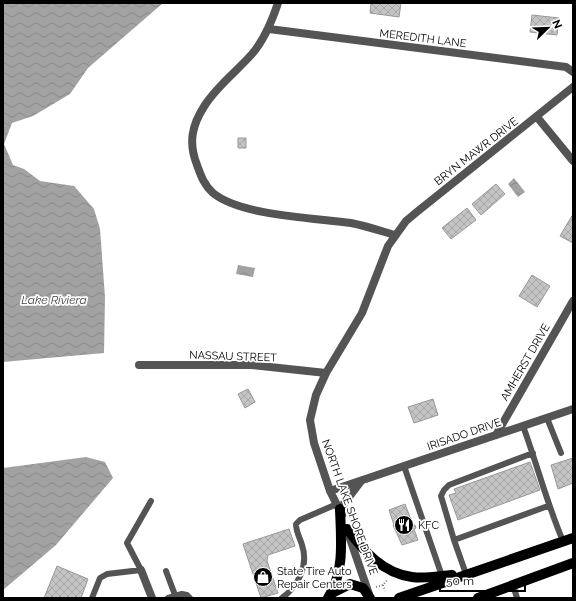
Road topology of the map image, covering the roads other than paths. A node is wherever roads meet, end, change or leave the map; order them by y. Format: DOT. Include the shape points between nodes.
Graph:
graph roads {
  1 [pos="278,3"];
  2 [pos="269,29"];
  3 [pos="573,72"];
  4 [pos="573,87"];
  5 [pos="537,117"];
  6 [pos="573,162"];
  7 [pos="395,235"];
  8 [pos="573,301"];
  9 [pos="139,366"];
  10 [pos="326,373"];
  11 [pos="573,409"];
  12 [pos="548,418"];
  13 [pos="523,426"];
  14 [pos="496,435"];
  15 [pos="533,453"];
  16 [pos="561,453"];
  17 [pos="404,466"];
  18 [pos="362,480"];
  19 [pos="330,491"];
  20 [pos="151,501"];
  21 [pos="548,506"];
  22 [pos="339,507"];
  23 [pos="347,529"];
  24 [pos="454,540"];
  25 [pos="568,540"];
  26 [pos="573,563"];
  27 [pos="141,570"];
  28 [pos="166,571"];
  29 [pos="464,574"];
  30 [pos="442,576"];
  31 [pos="513,585"];
  32 [pos="372,593"];
  33 [pos="176,595"];
  34 [pos="330,595"];
  35 [pos="92,598"];
  36 [pos="152,598"];
  37 [pos="168,598"];
  38 [pos="190,598"];
  39 [pos="282,598"];
  40 [pos="399,598"];
  41 [pos="478,598"];
  42 [pos="518,598"];
  1 -- 2 [label="street"];
  2 -- 3 [label="street, MEREDITH LANE" via="566,67"];
  2 -- 7 [label="street" via="253,53 205,104 195,124 191,142 193,156 204,183 213,193 225,200 247,207 353,224"];
  4 -- 5 [label="street, BRYN MAWR DRIVE"];
  5 -- 6 [label="street"];
  5 -- 7 [label="street, BRYN MAWR DRIVE" via="418,211"];
  7 -- 10 [label="street, NORTH LAKE SHORE DRIVE" via="375,274 362,313"];
  8 -- 14 [label="street, AMHERST DRIVE"];
  9 -- 10 [label="street, NASSAU STREET" via="251,365"];
  10 -- 19 [label="street, NORTH LAKE SHORE DRIVE" via="316,395 310,420 314,443"];
  11 -- 12 [label="street, IRISADO DRIVE"];
  12 -- 13 [label="street, IRISADO DRIVE"];
  12 -- 16 [label="lane"];
  13 -- 14 [label="street, IRISADO DRIVE"];
  13 -- 15 [label="lane"];
  14 -- 17 [label="street, IRISADO DRIVE"];
  15 -- 21 [label="lane"];
  15 -- 24 [label="lane" via="449,484 441,496"];
  17 -- 18 [label="street, IRISADO DRIVE"];
  17 -- 30 [label="lane"];
  18 -- 19 [label="street, IRISADO DRIVE"];
  18 -- 22 [label="street"];
  19 -- 22 [label="street, NORTH LAKE SHORE DRIVE"];
  20 -- 27 [label="lane" via="127,543"];
  21 -- 24 [label="lane"];
  21 -- 25 [label="lane"];
  22 -- 23 [label="street, NORTH LAKE SHORE DRIVE"];
  22 -- 34 [label="main road" via="341,553 338,576"];
  22 -- 39 [label="lane" via="300,520 296,524 304,555 303,566 295,584"];
  23 -- 30 [label="main road" via="366,553 392,571 412,577"];
  23 -- 32 [label="street, NORTH LAKE SHORE DRIVE"];
  24 -- 29 [label="lane"];
  25 -- 29 [label="main road"];
  26 -- 31 [label="main road"];
  27 -- 35 [label="lane" via="107,574 100,578"];
  27 -- 36 [label="street"];
  28 -- 33 [label="lane"];
  29 -- 30 [label="main road"];
  29 -- 40 [label="main road"];
  31 -- 41 [label="main road"];
  31 -- 42 [label="lane"];
  32 -- 34 [label="main road" via="350,584"];
  33 -- 37 [label="lane"];
  33 -- 38 [label="lane" via="187,595"];
}
